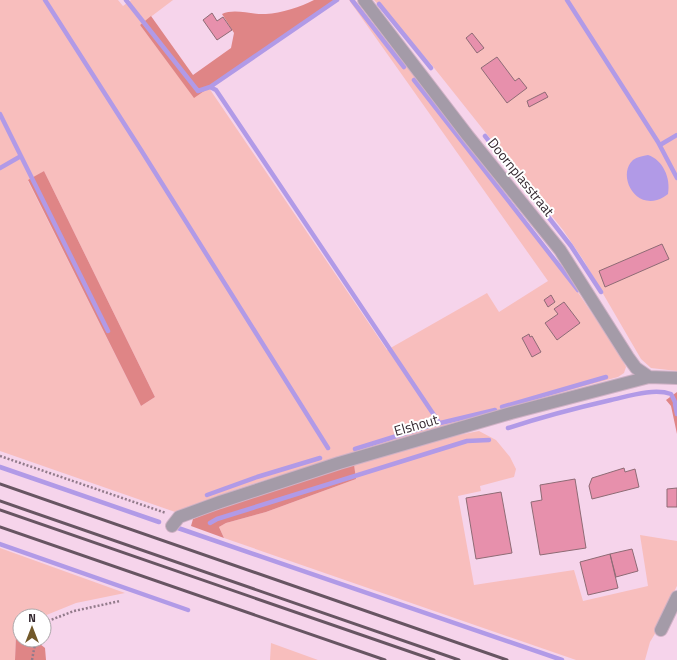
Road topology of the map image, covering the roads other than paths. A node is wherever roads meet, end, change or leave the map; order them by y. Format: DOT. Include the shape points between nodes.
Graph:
graph roads {
  1 [pos="364,0"];
  2 [pos="649,377"];
  3 [pos="677,378"];
  4 [pos="176,522"];
  5 [pos="677,597"];
  6 [pos="661,630"];
  1 -- 2 [label="street, Doornplasstraat" via="468,136 560,250 636,368"];
  2 -- 3 [label="street, Elshout"];
  2 -- 4 [label="street, Elshout" via="511,413 339,464 220,502"];
  5 -- 6 [label="street"];
}
